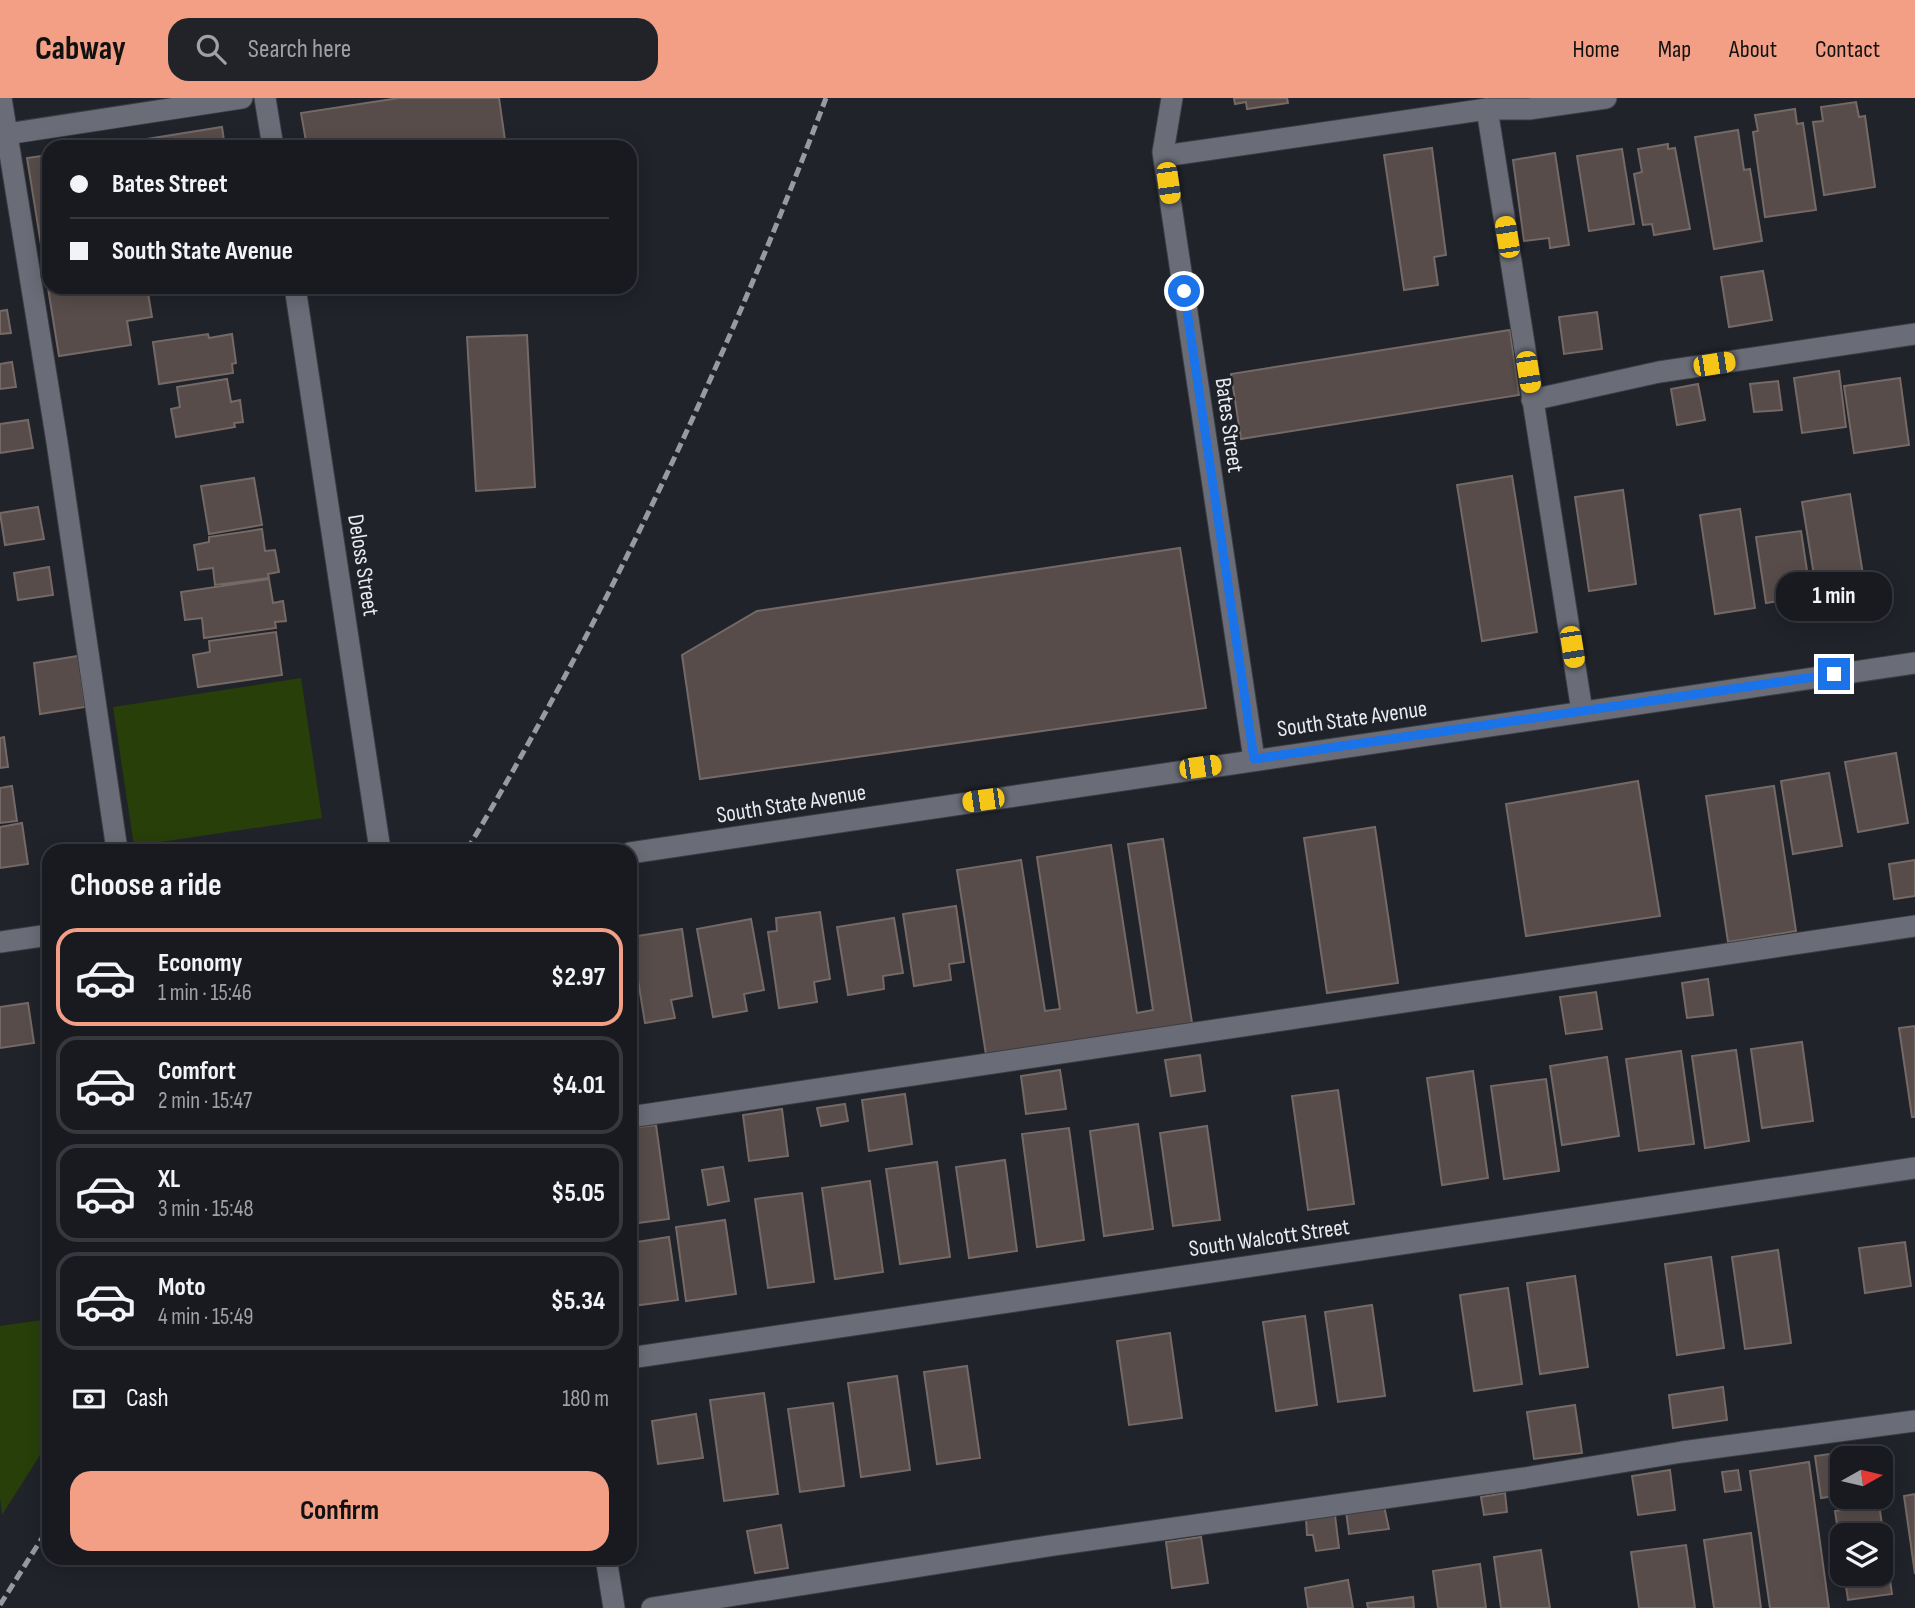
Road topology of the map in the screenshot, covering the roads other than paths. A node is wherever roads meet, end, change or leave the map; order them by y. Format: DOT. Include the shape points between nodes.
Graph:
graph roads {
  1 [pos="1,98"];
  2 [pos="242,98"];
  3 [pos="265,98"];
  4 [pos="1172,98"];
  5 [pos="1606,98"];
  6 [pos="1487,108"];
  7 [pos="3,134"];
  8 [pos="272,140"];
  9 [pos="1164,156"];
  10 [pos="296,294"];
  11 [pos="1915,334"];
  12 [pos="1532,400"];
  13 [pos="1915,663"];
  14 [pos="1582,711"];
  15 [pos="1254,759"];
  16 [pos="116,844"];
  17 [pos="379,844"];
  18 [pos="637,852"];
  19 [pos="1915,926"];
  20 [pos="42,936"];
  21 [pos="0,942"];
  22 [pos="637,1115"];
  23 [pos="1915,1168"];
  24 [pos="637,1357"];
  25 [pos="1915,1422"];
  26 [pos="607,1565"];
  27 [pos="614,1608"];
  28 [pos="652,1608"];
  1 -- 7 [label="street"];
  2 -- 7 [label="street"];
  3 -- 8 [label="street"];
  4 -- 9 [label="street, Bates Street"];
  5 -- 6 [label="street" via="1530,109"];
  6 -- 9 [label="street"];
  6 -- 12 [label="street"];
  7 -- 16 [label="street" via="57,442"];
  9 -- 15 [label="street, Bates Street"];
  10 -- 17 [label="street, Deloss Street"];
  11 -- 12 [label="street" via="1659,372"];
  12 -- 14 [label="street"];
  13 -- 14 [label="street, South State Avenue"];
  14 -- 15 [label="street, South State Avenue"];
  15 -- 18 [label="street, South State Avenue"];
  19 -- 22 [label="street"];
  20 -- 21 [label="street"];
  23 -- 24 [label="street, South Walcott Street"];
  25 -- 28 [label="street" via="1682,1451"];
  26 -- 27 [label="street"];
}
